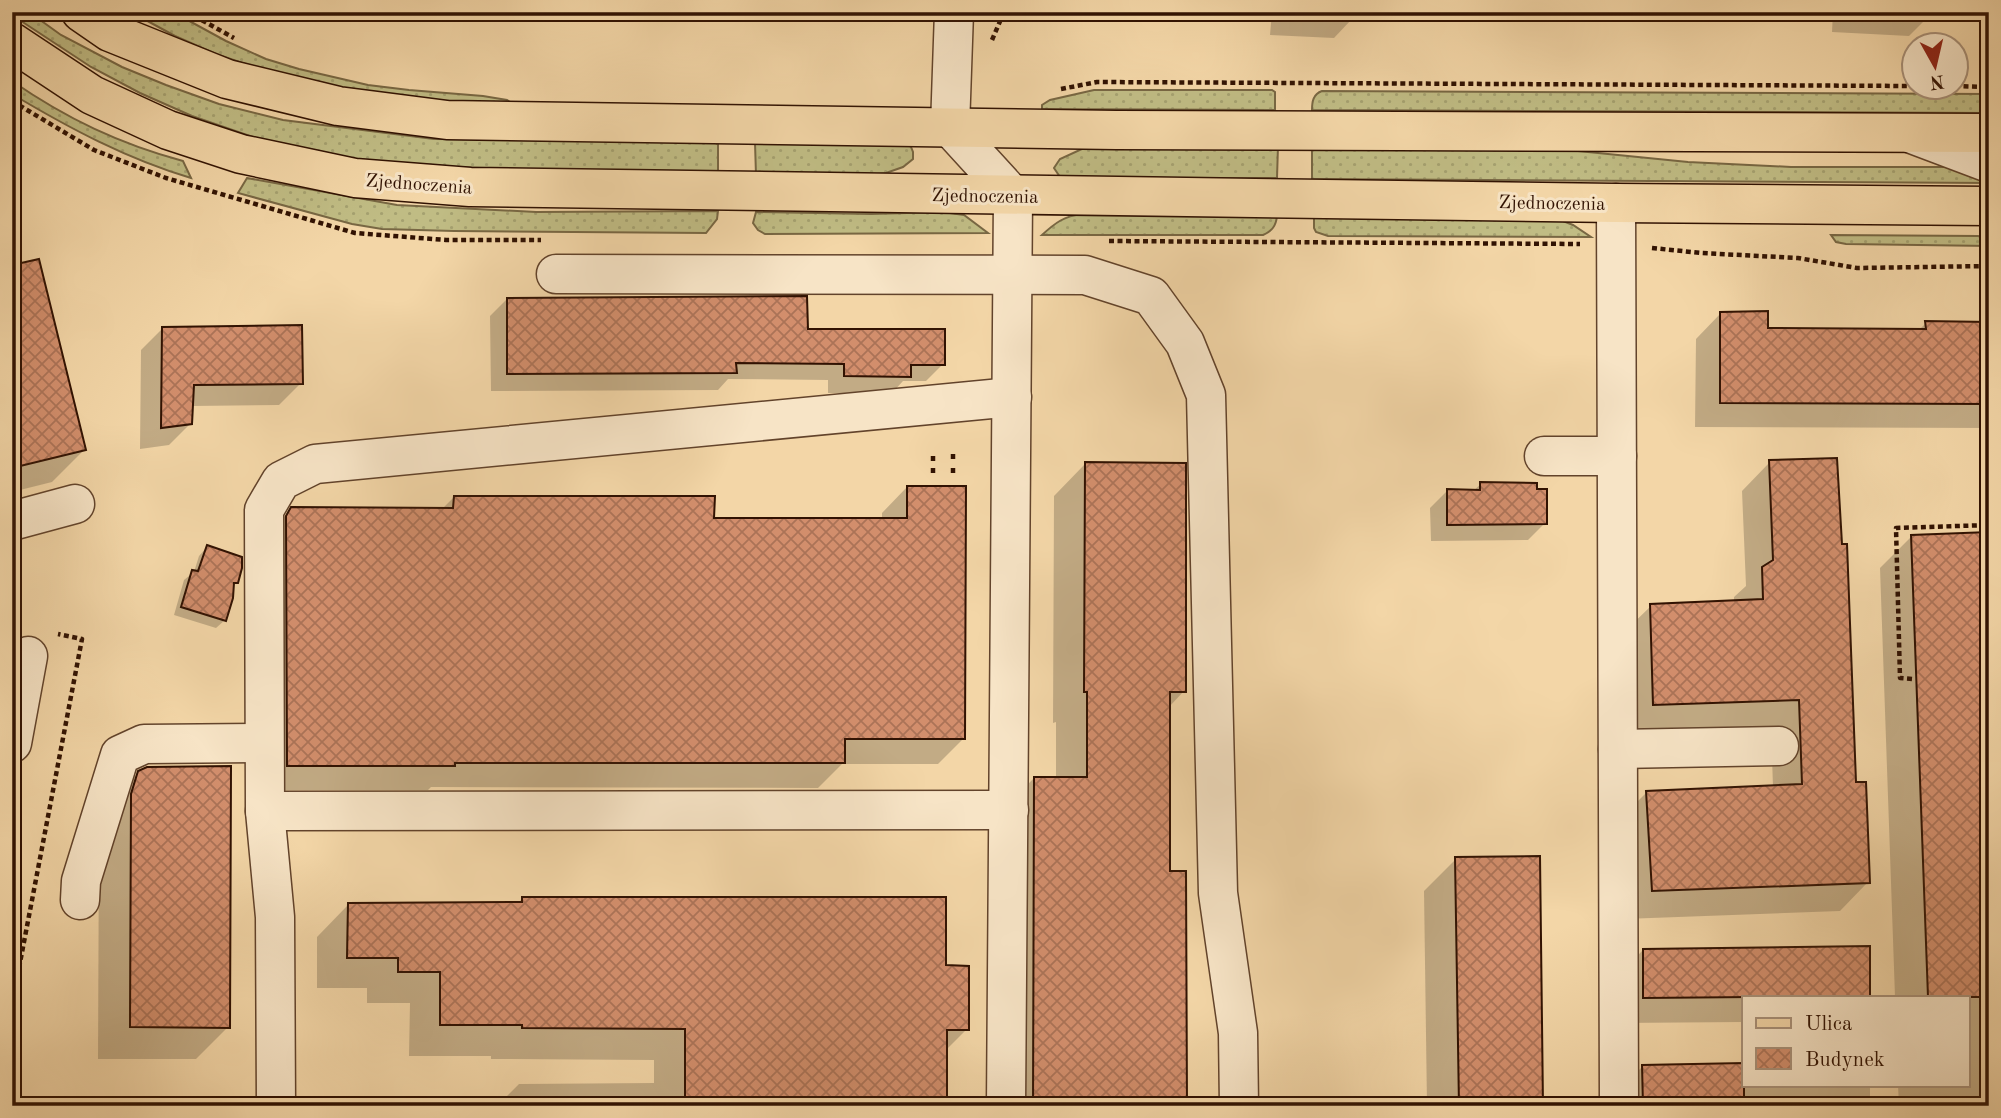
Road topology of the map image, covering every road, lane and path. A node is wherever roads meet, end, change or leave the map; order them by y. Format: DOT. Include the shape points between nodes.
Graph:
graph roads {
  1 [pos="81,12"];
  2 [pos="187,12"];
  3 [pos="954,12"];
  4 [pos="239,41"];
  5 [pos="12,42"];
  6 [pos="1899,86"];
  7 [pos="1969,86"];
  8 [pos="1989,87"];
  9 [pos="1051,91"];
  10 [pos="950,127"];
  11 [pos="1909,133"];
  12 [pos="1989,134"];
  13 [pos="1989,163"];
  14 [pos="1013,195"];
  15 [pos="1616,203"];
  16 [pos="1989,205"];
  17 [pos="556,274"];
  18 [pos="1013,274"];
  19 [pos="1012,397"];
  20 [pos="933,454"];
  21 [pos="953,454"];
  22 [pos="1544,456"];
  23 [pos="1617,456"];
  24 [pos="933,461"];
  25 [pos="953,468"];
  26 [pos="75,504"];
  27 [pos="12,521"];
  28 [pos="1989,524"];
  29 [pos="38,644"];
  30 [pos="1912,679"];
  31 [pos="12,743"];
  32 [pos="264,743"];
  33 [pos="1779,746"];
  34 [pos="1618,749"];
  35 [pos="1009,810"];
  36 [pos="265,811"];
  37 [pos="80,901"];
  38 [pos="19,968"];
  39 [pos="286,1100"];
  40 [pos="1006,1106"];
  41 [pos="1239,1106"];
  42 [pos="1619,1106"];
  1 -- 10 [label="main road" via="110,32 227,79 338,106 447,120"];
  2 -- 4 [label="path"];
  3 -- 10 [label="lane"];
  5 -- 14 [label="main road, Zjednoczenia" via="92,95 168,130 241,154 355,178 470,187"];
  6 -- 9 [label="path" via="1097,82"];
  7 -- 8 [label="path"];
  10 -- 11 [label="main road"];
  10 -- 14 [label="lane"];
  11 -- 12 [label="main road"];
  11 -- 13 [label="lane"];
  14 -- 15 [label="main road, Zjednoczenia"];
  14 -- 18 [label="lane"];
  15 -- 16 [label="main road, Zjednoczenia"];
  15 -- 23 [label="lane"];
  17 -- 18 [label="lane"];
  18 -- 19 [label="lane"];
  18 -- 41 [label="lane" via="1085,275 1151,296 1185,343 1206,395 1218,892 1238,1033"];
  19 -- 32 [label="lane" via="315,464 281,481 264,510"];
  19 -- 35 [label="lane"];
  20 -- 24 [label="path"];
  21 -- 25 [label="path"];
  22 -- 23 [label="lane"];
  23 -- 34 [label="lane"];
  26 -- 27 [label="lane"];
  28 -- 30 [label="path" via="1896,528 1900,678"];
  29 -- 31 [label="lane"];
  29 -- 38 [label="path" via="82,639"];
  32 -- 36 [label="lane"];
  32 -- 37 [label="lane" via="145,744 120,755 80,880"];
  33 -- 34 [label="lane"];
  34 -- 42 [label="lane"];
  35 -- 36 [label="lane"];
  35 -- 40 [label="lane"];
  36 -- 39 [label="lane"];
}
